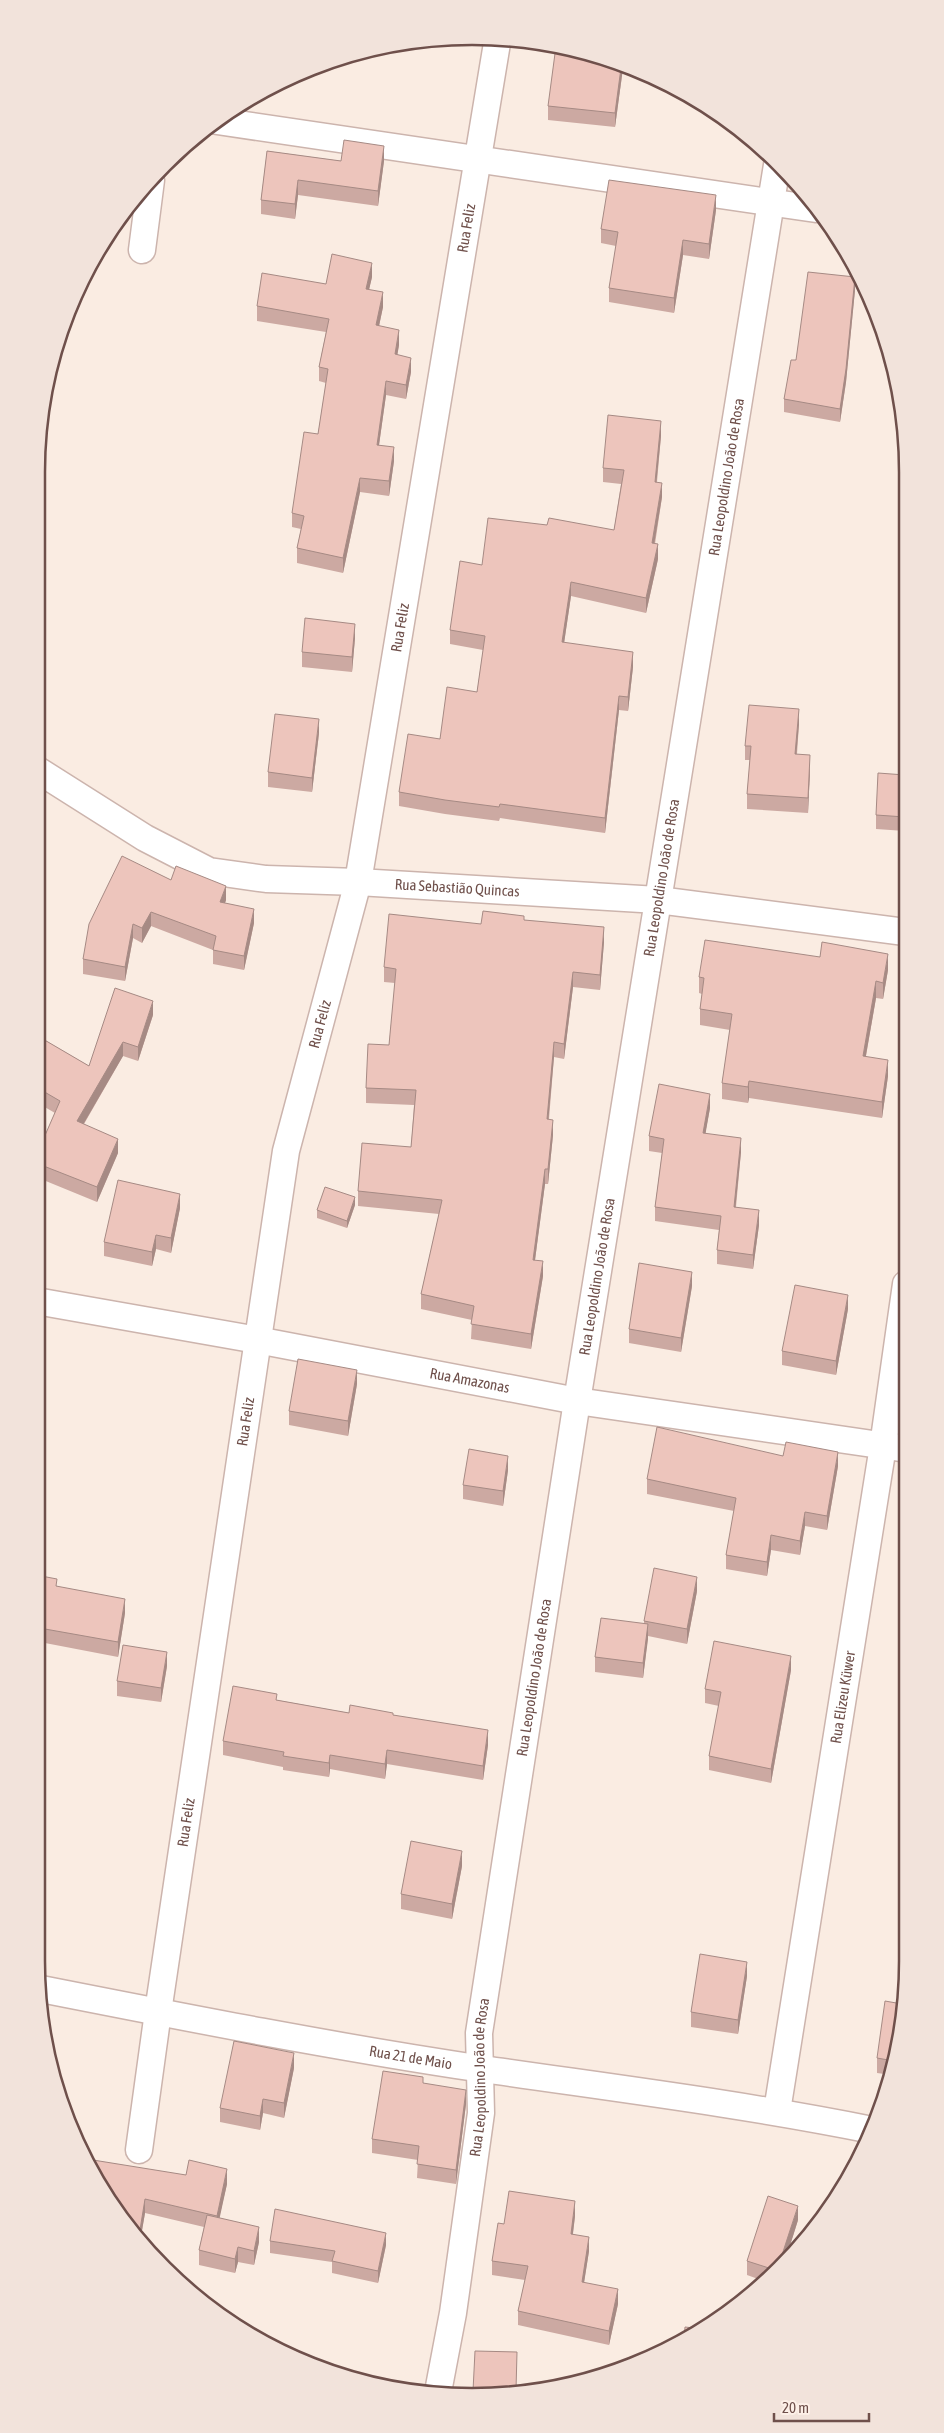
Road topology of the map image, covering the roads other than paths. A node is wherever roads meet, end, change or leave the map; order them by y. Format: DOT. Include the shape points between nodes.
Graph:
graph roads {
  1 [pos="497,46"];
  2 [pos="227,122"];
  3 [pos="478,158"];
  4 [pos="776,172"];
  5 [pos="149,192"];
  6 [pos="771,202"];
  7 [pos="807,208"];
  8 [pos="142,250"];
  9 [pos="45,775"];
  10 [pos="358,882"];
  11 [pos="658,900"];
  12 [pos="899,931"];
  13 [pos="45,1303"];
  14 [pos="257,1340"];
  15 [pos="899,1388"];
  16 [pos="578,1401"];
  17 [pos="895,1447"];
  18 [pos="46,1990"];
  19 [pos="158,2012"];
  20 [pos="480,2068"];
  21 [pos="777,2111"];
  22 [pos="864,2128"];
  23 [pos="139,2150"];
  24 [pos="439,2386"];
  1 -- 3 [label="street, Rua Feliz"];
  2 -- 3 [label="street"];
  3 -- 6 [label="street"];
  3 -- 10 [label="street, Rua Feliz"];
  4 -- 6 [label="street, Rua Leopoldino João de Rosa"];
  5 -- 8 [label="street"];
  6 -- 7 [label="street"];
  6 -- 11 [label="street, Rua Leopoldino João de Rosa"];
  9 -- 10 [label="street, Rua Sebastião Quincas" via="145,838 209,871 266,879"];
  10 -- 11 [label="street, Rua Sebastião Quincas"];
  10 -- 14 [label="street, Rua Feliz" via="286,1150"];
  11 -- 12 [label="street, Rua Sebastião Quincas"];
  11 -- 16 [label="street, Rua Leopoldino João de Rosa"];
  13 -- 14 [label="street, Rua Amazonas"];
  14 -- 16 [label="street, Rua Amazonas"];
  14 -- 19 [label="street, Rua Feliz"];
  15 -- 17 [label="street, Rua Elizeu Küwer"];
  16 -- 17 [label="street, Rua Amazonas"];
  16 -- 20 [label="street, Rua Leopoldino João de Rosa" via="479,2033"];
  17 -- 21 [label="street, Rua Elizeu Küwer"];
  18 -- 19 [label="street, Rua 21 de Maio"];
  19 -- 20 [label="street, Rua 21 de Maio"];
  19 -- 23 [label="street, Rua Feliz"];
  20 -- 21 [label="street, Rua 21 de Maio"];
  20 -- 24 [label="street, Rua Leopoldino João de Rosa" via="481,2113 453,2313"];
  21 -- 22 [label="street, Rua 21 de Maio"];
}
